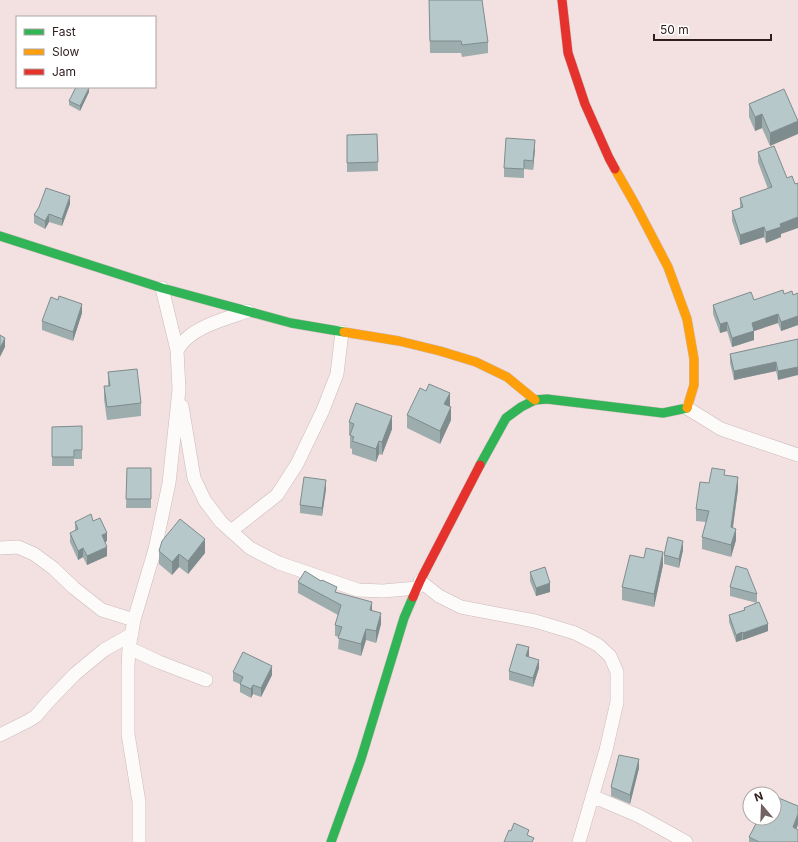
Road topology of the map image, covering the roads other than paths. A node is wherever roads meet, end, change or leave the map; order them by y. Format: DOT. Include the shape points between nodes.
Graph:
graph roads {
  1 [pos="562,0"];
  2 [pos="0,236"];
  3 [pos="162,288"];
  4 [pos="248,311"];
  5 [pos="342,332"];
  6 [pos="177,350"];
  7 [pos="179,390"];
  8 [pos="535,400"];
  9 [pos="687,408"];
  10 [pos="798,455"];
  11 [pos="232,531"];
  12 [pos="0,548"];
  13 [pos="418,585"];
  14 [pos="134,620"];
  15 [pos="132,634"];
  16 [pos="130,648"];
  17 [pos="206,680"];
  18 [pos="0,735"];
  19 [pos="592,796"];
  20 [pos="139,842"];
  21 [pos="331,842"];
  22 [pos="579,842"];
  23 [pos="686,842"];
  1 -- 9 [label="street" via="568,53 585,104 609,158 668,267 687,318 694,360 694,385"];
  2 -- 3 [label="street"];
  3 -- 4 [label="street"];
  3 -- 6 [label="street"];
  4 -- 5 [label="street"];
  4 -- 6 [label="street" via="199,329"];
  5 -- 8 [label="street" via="400,341 476,362 508,377"];
  5 -- 11 [label="street" via="337,374 297,464 277,495"];
  6 -- 7 [label="street"];
  7 -- 11 [label="street" via="194,478 205,501 221,522"];
  7 -- 14 [label="street" via="169,483 155,549"];
  8 -- 9 [label="street" via="547,399 663,413"];
  8 -- 13 [label="street" via="506,418"];
  9 -- 10 [label="street" via="721,429"];
  11 -- 13 [label="street" via="250,548 279,563 358,590 383,591"];
  12 -- 14 [label="street" via="18,547 34,554 102,610"];
  13 -- 19 [label="street" via="461,607 535,621 574,633 598,645 610,656 617,672 617,702"];
  13 -- 21 [label="street" via="404,618 361,759"];
  14 -- 15 [label="street"];
  15 -- 16 [label="street"];
  15 -- 18 [label="street" via="104,650 75,674 36,716"];
  16 -- 17 [label="street"];
  16 -- 20 [label="street" via="128,734 139,802"];
  19 -- 22 [label="street"];
  19 -- 23 [label="street" via="639,816"];
}
